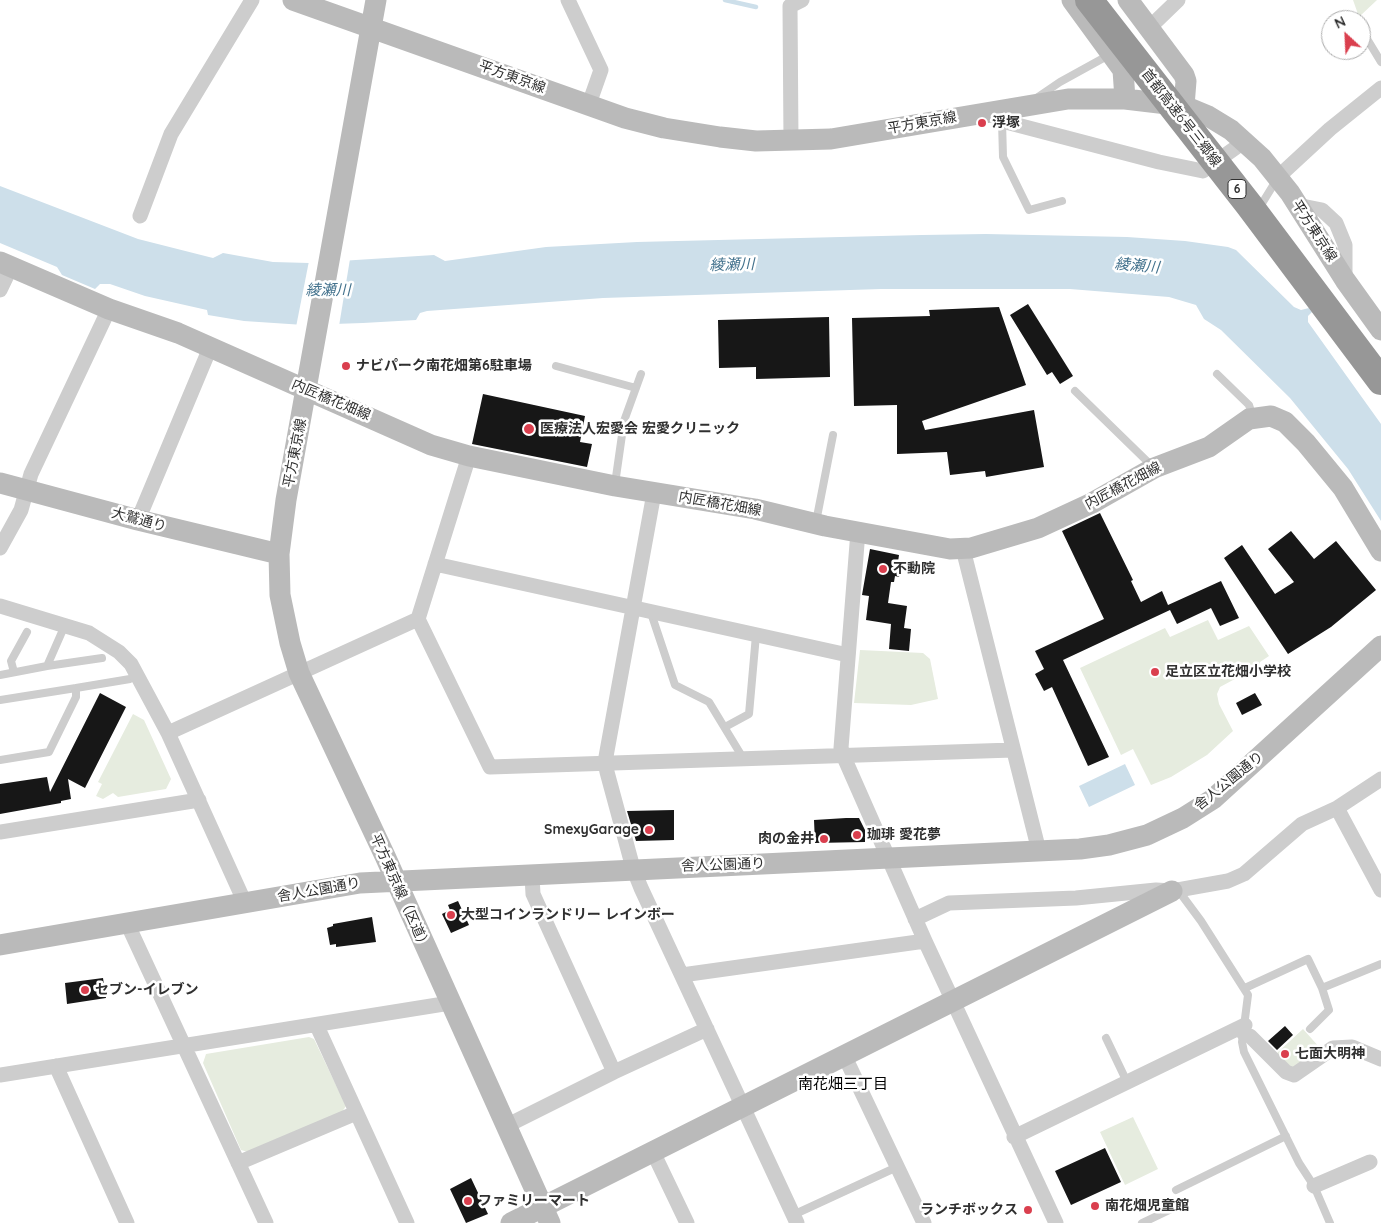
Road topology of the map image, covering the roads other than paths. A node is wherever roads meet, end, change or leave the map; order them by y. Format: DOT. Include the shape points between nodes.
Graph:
graph roads {
  1 [pos="252,0"];
  2 [pos="293,0"];
  3 [pos="376,0"];
  4 [pos="568,0"];
  5 [pos="802,0"];
  6 [pos="1112,0"];
  7 [pos="1128,0"];
  8 [pos="1178,0"];
  9 [pos="1079,2"];
  10 [pos="372,28"];
  11 [pos="1149,28"];
  12 [pos="1371,46"];
  13 [pos="1112,53"];
  14 [pos="1381,62"];
  15 [pos="1381,88"];
  16 [pos="1125,100"];
  17 [pos="589,104"];
  18 [pos="1028,104"];
  19 [pos="1184,106"];
  20 [pos="999,116"];
  21 [pos="790,141"];
  22 [pos="1245,141"];
  23 [pos="1278,177"];
  24 [pos="1062,201"];
  25 [pos="140,216"];
  26 [pos="1250,223"];
  27 [pos="6,265"];
  28 [pos="0,290"];
  29 [pos="110,309"];
  30 [pos="1379,323"];
  31 [pos="210,348"];
  32 [pos="1381,352"];
  33 [pos="556,366"];
  34 [pos="641,374"];
  35 [pos="1217,374"];
  36 [pos="1381,381"];
  37 [pos="636,388"];
  38 [pos="306,390"];
  39 [pos="1075,391"];
  40 [pos="1253,418"];
  41 [pos="833,435"];
  42 [pos="469,456"];
  43 [pos="1154,468"];
  44 [pos="0,483"];
  45 [pos="615,486"];
  46 [pos="26,490"];
  47 [pos="654,493"];
  48 [pos="138,520"];
  49 [pos="815,523"];
  50 [pos="858,532"];
  51 [pos="0,548"];
  52 [pos="963,549"];
  53 [pos="1381,551"];
  54 [pos="279,554"];
  55 [pos="435,564"];
  56 [pos="0,606"];
  57 [pos="632,609"];
  58 [pos="651,613"];
  59 [pos="418,619"];
  60 [pos="65,625"];
  61 [pos="27,632"];
  62 [pos="756,635"];
  63 [pos="1381,646"];
  64 [pos="848,655"];
  65 [pos="102,658"];
  66 [pos="47,666"];
  67 [pos="14,672"];
  68 [pos="138,673"];
  69 [pos="300,674"];
  70 [pos="0,675"];
  71 [pos="76,688"];
  72 [pos="0,700"];
  73 [pos="725,728"];
  74 [pos="168,734"];
  75 [pos="1013,750"];
  76 [pos="843,755"];
  77 [pos="743,758"];
  78 [pos="0,760"];
  79 [pos="605,762"];
  80 [pos="1381,779"];
  81 [pos="199,800"];
  82 [pos="1338,808"];
  83 [pos="0,832"];
  84 [pos="1040,851"];
  85 [pos="888,858"];
  86 [pos="633,868"];
  87 [pos="532,876"];
  88 [pos="395,881"];
  89 [pos="1381,890"];
  90 [pos="1175,891"];
  91 [pos="245,903"];
  92 [pos="915,919"];
  93 [pos="127,924"];
  94 [pos="925,941"];
  95 [pos="0,945"];
  96 [pos="1381,964"];
  97 [pos="682,975"];
  98 [pos="1245,988"];
  99 [pos="1322,988"];
  100 [pos="953,1002"];
  101 [pos="450,1003"];
  102 [pos="317,1026"];
  103 [pos="707,1029"];
  104 [pos="1310,1029"];
  105 [pos="1244,1030"];
  106 [pos="1106,1038"];
  107 [pos="184,1046"];
  108 [pos="845,1056"];
  109 [pos="1381,1059"];
  110 [pos="56,1066"];
  111 [pos="614,1072"];
  112 [pos="0,1076"];
  113 [pos="1127,1082"];
  114 [pos="744,1107"];
  115 [pos="356,1113"];
  116 [pos="506,1126"];
  117 [pos="1286,1136"];
  118 [pos="1014,1137"];
  119 [pos="653,1152"];
  120 [pos="1370,1162"];
  121 [pos="238,1163"];
  122 [pos="897,1167"];
  123 [pos="1314,1186"];
  124 [pos="1176,1190"];
  125 [pos="1182,1204"];
  126 [pos="547,1215"];
  127 [pos="795,1219"];
  128 [pos="127,1223"];
  129 [pos="266,1223"];
  130 [pos="407,1223"];
  131 [pos="511,1223"];
  132 [pos="687,1223"];
  133 [pos="924,1223"];
  134 [pos="1056,1223"];
  135 [pos="1142,1223"];
  136 [pos="1330,1223"];
  1 -- 25 [label="street" via="171,134"];
  2 -- 10 [label="main road"];
  3 -- 10 [label="main road, 平方東京線"];
  4 -- 17 [label="street" via="601,70"];
  5 -- 21 [label="street" via="790,6"];
  6 -- 32 [label="highway, 首都高速6号三郷線 / 6"];
  7 -- 11 [label="main road"];
  8 -- 11 [label="street"];
  9 -- 13 [label="main road"];
  9 -- 19 [label="main road"];
  9 -- 36 [label="highway, 首都高速6号三郷線 / 6, bridge" via="1249,205"];
  10 -- 17 [label="main road, 平方東京線"];
  10 -- 38 [label="main road, 平方東京線"];
  11 -- 19 [label="main road" via="1184,75"];
  12 -- 14 [label="lane"];
  13 -- 16 [label="main road" via="1123,70"];
  13 -- 18 [label="lane"];
  15 -- 23 [label="street"];
  16 -- 18 [label="main road, 平方東京線" via="1068,99"];
  16 -- 19 [label="main road, 平方東京線"];
  17 -- 21 [label="main road, 平方東京線" via="664,128 720,138"];
  18 -- 20 [label="main road, 平方東京線"];
  19 -- 22 [label="main road, 平方東京線" via="1208,116"];
  20 -- 21 [label="main road, 平方東京線"];
  20 -- 22 [label="street" via="1159,162 1203,171"];
  20 -- 24 [label="lane" via="1003,157 1029,210"];
  22 -- 23 [label="main road, 平方東京線"];
  23 -- 26 [label="lane"];
  23 -- 30 [label="main road, 平方東京線" via="1345,280"];
  27 -- 28 [label="street"];
  27 -- 29 [label="main road, 内匠橋花畑線"];
  29 -- 31 [label="main road, 内匠橋花畑線"];
  29 -- 46 [label="street"];
  31 -- 38 [label="main road, 内匠橋花畑線"];
  31 -- 48 [label="street"];
  33 -- 37 [label="lane"];
  34 -- 37 [label="lane"];
  35 -- 40 [label="lane" via="1249,405"];
  37 -- 45 [label="lane" via="624,421"];
  38 -- 42 [label="main road, 内匠橋花畑線" via="431,445"];
  38 -- 54 [label="main road, 平方東京線"];
  39 -- 43 [label="lane"];
  40 -- 43 [label="main road, 内匠橋花畑線" via="1209,447"];
  40 -- 53 [label="main road, 内匠橋花畑線" via="1278,418 1296,430 1343,488"];
  41 -- 49 [label="lane"];
  42 -- 45 [label="main road, 内匠橋花畑線"];
  42 -- 55 [label="street"];
  43 -- 52 [label="main road, 内匠橋花畑線" via="1092,503 1038,528"];
  44 -- 46 [label="main road, 大鷲通り"];
  45 -- 47 [label="main road, 内匠橋花畑線"];
  46 -- 48 [label="main road, 大鷲通り"];
  46 -- 51 [label="street" via="20,510"];
  47 -- 49 [label="main road, 内匠橋花畑線" via="755,509"];
  47 -- 57 [label="street"];
  48 -- 54 [label="main road, 大鷲通り"];
  49 -- 50 [label="main road, 内匠橋花畑線"];
  50 -- 52 [label="main road, 内匠橋花畑線" via="924,546"];
  50 -- 64 [label="street"];
  52 -- 75 [label="street"];
  54 -- 69 [label="main road, 平方東京線（区道）" via="283,613"];
  55 -- 57 [label="street"];
  55 -- 59 [label="street"];
  56 -- 60 [label="street"];
  57 -- 58 [label="street"];
  57 -- 79 [label="street"];
  58 -- 62 [label="street"];
  58 -- 73 [label="lane" via="675,684 709,702"];
  59 -- 69 [label="street"];
  59 -- 79 [label="street" via="490,767"];
  60 -- 66 [label="lane"];
  60 -- 68 [label="street" via="105,641"];
  61 -- 67 [label="lane" via="11,661"];
  62 -- 64 [label="street"];
  62 -- 73 [label="lane" via="749,714"];
  63 -- 84 [label="main road, 舎人公園通り" via="1236,778 1197,809 1129,840 1080,849"];
  64 -- 76 [label="street"];
  65 -- 66 [label="lane"];
  66 -- 67 [label="lane"];
  67 -- 70 [label="lane"];
  68 -- 71 [label="lane" via="130,679"];
  68 -- 74 [label="street"];
  69 -- 74 [label="street"];
  69 -- 88 [label="main road, 平方東京線（区道）"];
  71 -- 72 [label="lane"];
  71 -- 78 [label="lane" via="76,697 49,752"];
  73 -- 77 [label="lane"];
  74 -- 81 [label="street"];
  75 -- 76 [label="street"];
  75 -- 84 [label="street"];
  76 -- 77 [label="street"];
  76 -- 85 [label="street"];
  77 -- 79 [label="street"];
  79 -- 86 [label="street"];
  80 -- 82 [label="street"];
  81 -- 83 [label="street"];
  81 -- 91 [label="street"];
  82 -- 89 [label="street"];
  82 -- 90 [label="street" via="1302,824 1244,874 1228,881"];
  84 -- 85 [label="main road, 舎人公園通り"];
  85 -- 86 [label="main road, 舎人公園通り"];
  85 -- 92 [label="street"];
  86 -- 87 [label="main road, 舎人公園通り"];
  86 -- 97 [label="street"];
  87 -- 88 [label="main road, 舎人公園通り"];
  87 -- 111 [label="street" via="533,894"];
  88 -- 91 [label="main road, 舎人公園通り" via="360,883"];
  88 -- 101 [label="main road, 平方東京線（区道）"];
  90 -- 92 [label="street" via="949,904"];
  90 -- 98 [label="lane" via="1202,921"];
  90 -- 100 [label="main road"];
  91 -- 93 [label="main road, 舎人公園通り"];
  92 -- 94 [label="street"];
  93 -- 95 [label="main road, 舎人公園通り"];
  93 -- 107 [label="street"];
  94 -- 97 [label="street"];
  94 -- 100 [label="street"];
  96 -- 99 [label="lane"];
  97 -- 103 [label="street"];
  98 -- 99 [label="lane" via="1308,959"];
  98 -- 105 [label="lane" via="1248,994"];
  99 -- 104 [label="lane" via="1329,1010"];
  100 -- 108 [label="main road"];
  100 -- 118 [label="street"];
  101 -- 102 [label="street"];
  101 -- 116 [label="main road, 平方東京線（区道）"];
  102 -- 107 [label="street"];
  102 -- 115 [label="street"];
  103 -- 111 [label="street"];
  103 -- 114 [label="street"];
  105 -- 109 [label="street" via="1286,1072 1294,1075 1333,1048 1352,1047"];
  105 -- 113 [label="street"];
  105 -- 117 [label="lane" via="1244,1052"];
  106 -- 113 [label="lane"];
  107 -- 110 [label="street"];
  107 -- 121 [label="street"];
  108 -- 114 [label="main road"];
  108 -- 122 [label="street"];
  110 -- 112 [label="street"];
  110 -- 128 [label="street"];
  111 -- 116 [label="street"];
  113 -- 118 [label="street"];
  114 -- 119 [label="main road"];
  114 -- 127 [label="street"];
  115 -- 121 [label="street"];
  115 -- 130 [label="street"];
  116 -- 126 [label="main road, 平方東京線（区道）"];
  117 -- 123 [label="lane"];
  117 -- 124 [label="lane"];
  118 -- 134 [label="street"];
  119 -- 126 [label="main road"];
  119 -- 132 [label="street"];
  120 -- 123 [label="street"];
  121 -- 129 [label="street"];
  122 -- 127 [label="lane"];
  122 -- 133 [label="street"];
  123 -- 136 [label="lane"];
  125 -- 135 [label="lane"];
  126 -- 131 [label="main road"];
}
